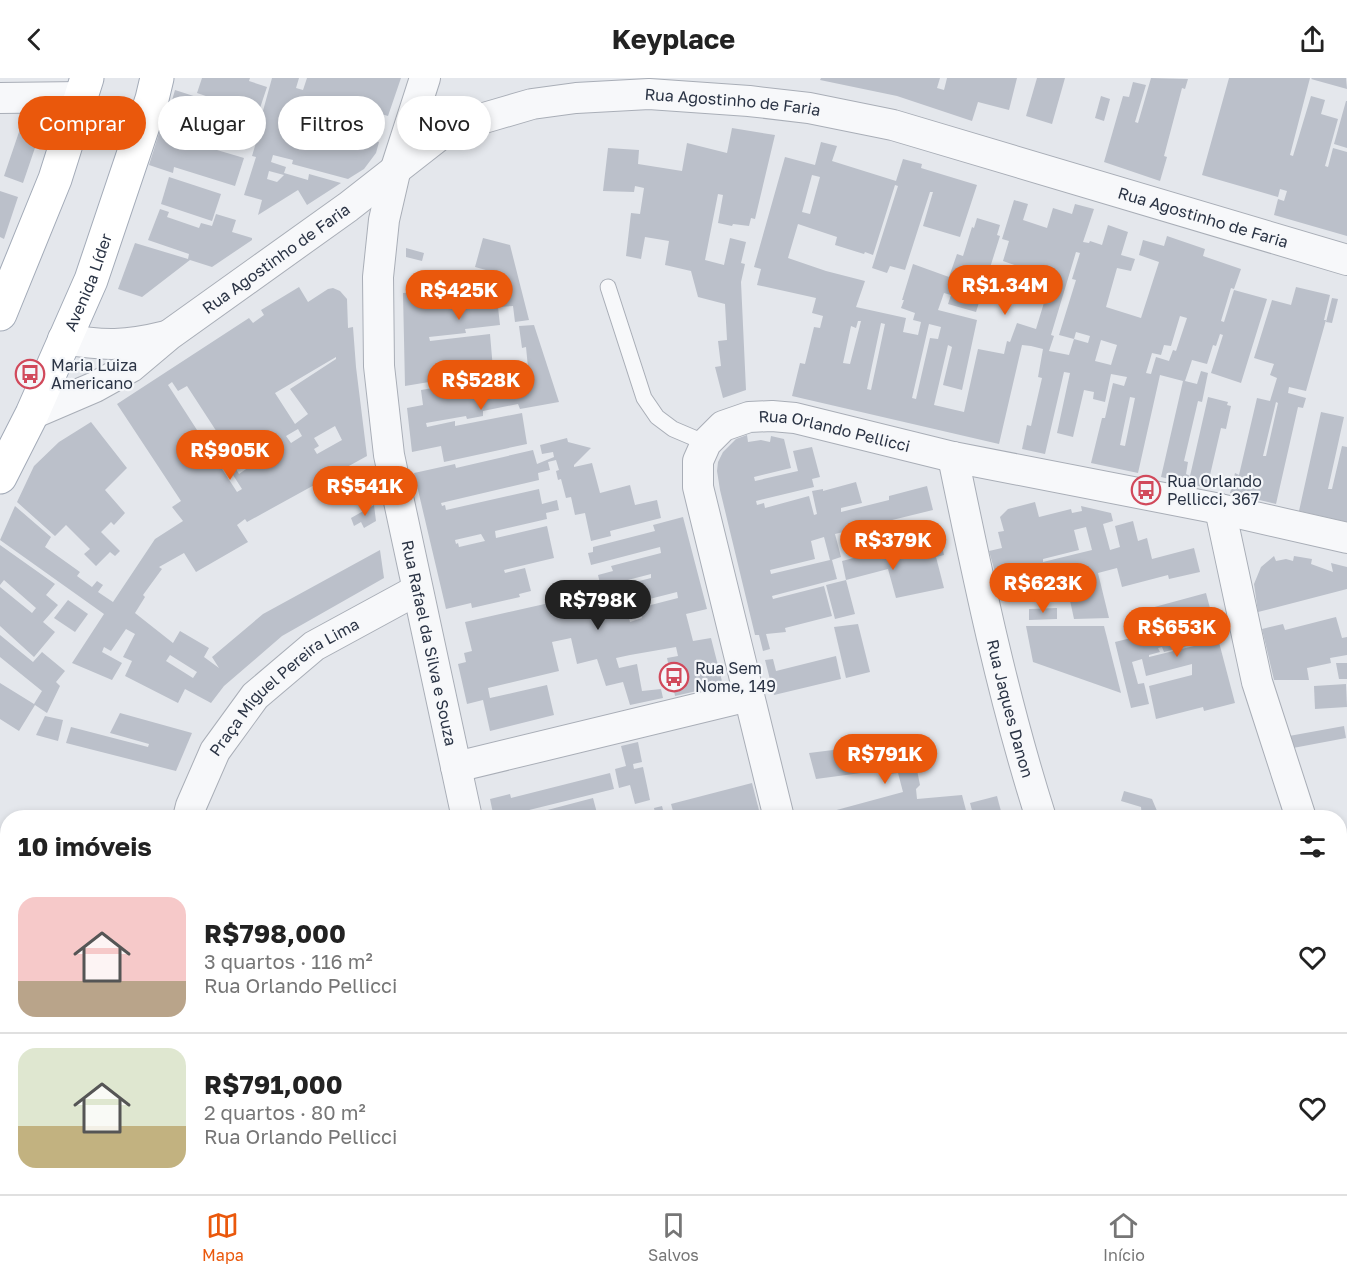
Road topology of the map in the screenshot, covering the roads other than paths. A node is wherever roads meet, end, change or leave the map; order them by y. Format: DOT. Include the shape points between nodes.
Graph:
graph roads {
  1 [pos="157,78"];
  2 [pos="425,78"];
  3 [pos="84,87"];
  4 [pos="0,98"];
  5 [pos="396,168"];
  6 [pos="1347,260"];
  7 [pos="608,287"];
  8 [pos="0,314"];
  9 [pos="169,335"];
  10 [pos="63,339"];
  11 [pos="32,414"];
  12 [pos="706,443"];
  13 [pos="953,457"];
  14 [pos="0,477"];
  15 [pos="1220,509"];
  16 [pos="1347,538"];
  17 [pos="417,591"];
  18 [pos="749,696"];
  19 [pos="456,767"];
  20 [pos="190,810"];
  21 [pos="466,810"];
  22 [pos="778,810"];
  23 [pos="1038,810"];
  24 [pos="1298,810"];
  1 -- 10 [label="main road, Avenida Líder" via="91,280"];
  2 -- 5 [label="street, Rua Rafael da Silva e Souza"];
  3 -- 4 [label="street"];
  3 -- 8 [label="main road" via="55,179"];
  5 -- 6 [label="street, Rua Agostinho de Faria" via="440,135 532,104 649,94 749,101 893,125"];
  5 -- 9 [label="street, Rua Agostinho de Faria"];
  5 -- 17 [label="street, Rua Rafael da Silva e Souza" via="384,220 378,277 379,366 389,455"];
  7 -- 12 [label="lane" via="644,398 657,417 672,429"];
  9 -- 10 [label="street, Rua Agostinho de Faria" via="112,345"];
  9 -- 11 [label="street, Rua Agostinho de Faria" via="122,372"];
  10 -- 11 [label="main road, Avenida Líder"];
  11 -- 14 [label="main road, Avenida Líder"];
  12 -- 13 [label="street, Rua Orlando Pellicci" via="723,426 749,417 772,416"];
  12 -- 18 [label="street" via="698,460 698,487"];
  13 -- 15 [label="street, Rua Orlando Pellicci"];
  13 -- 23 [label="street, Rua Jaques Danon" via="983,601"];
  15 -- 16 [label="street, Rua Orlando Pellicci"];
  15 -- 24 [label="street" via="1257,682"];
  17 -- 19 [label="street, Rua Rafael da Silva e Souza"];
  17 -- 20 [label="street, Praça Miguel Pereira Lima" via="314,646 255,696 215,752"];
  18 -- 19 [label="street"];
  18 -- 22 [label="street"];
  19 -- 21 [label="street, Rua Rafael da Silva e Souza"];
}
